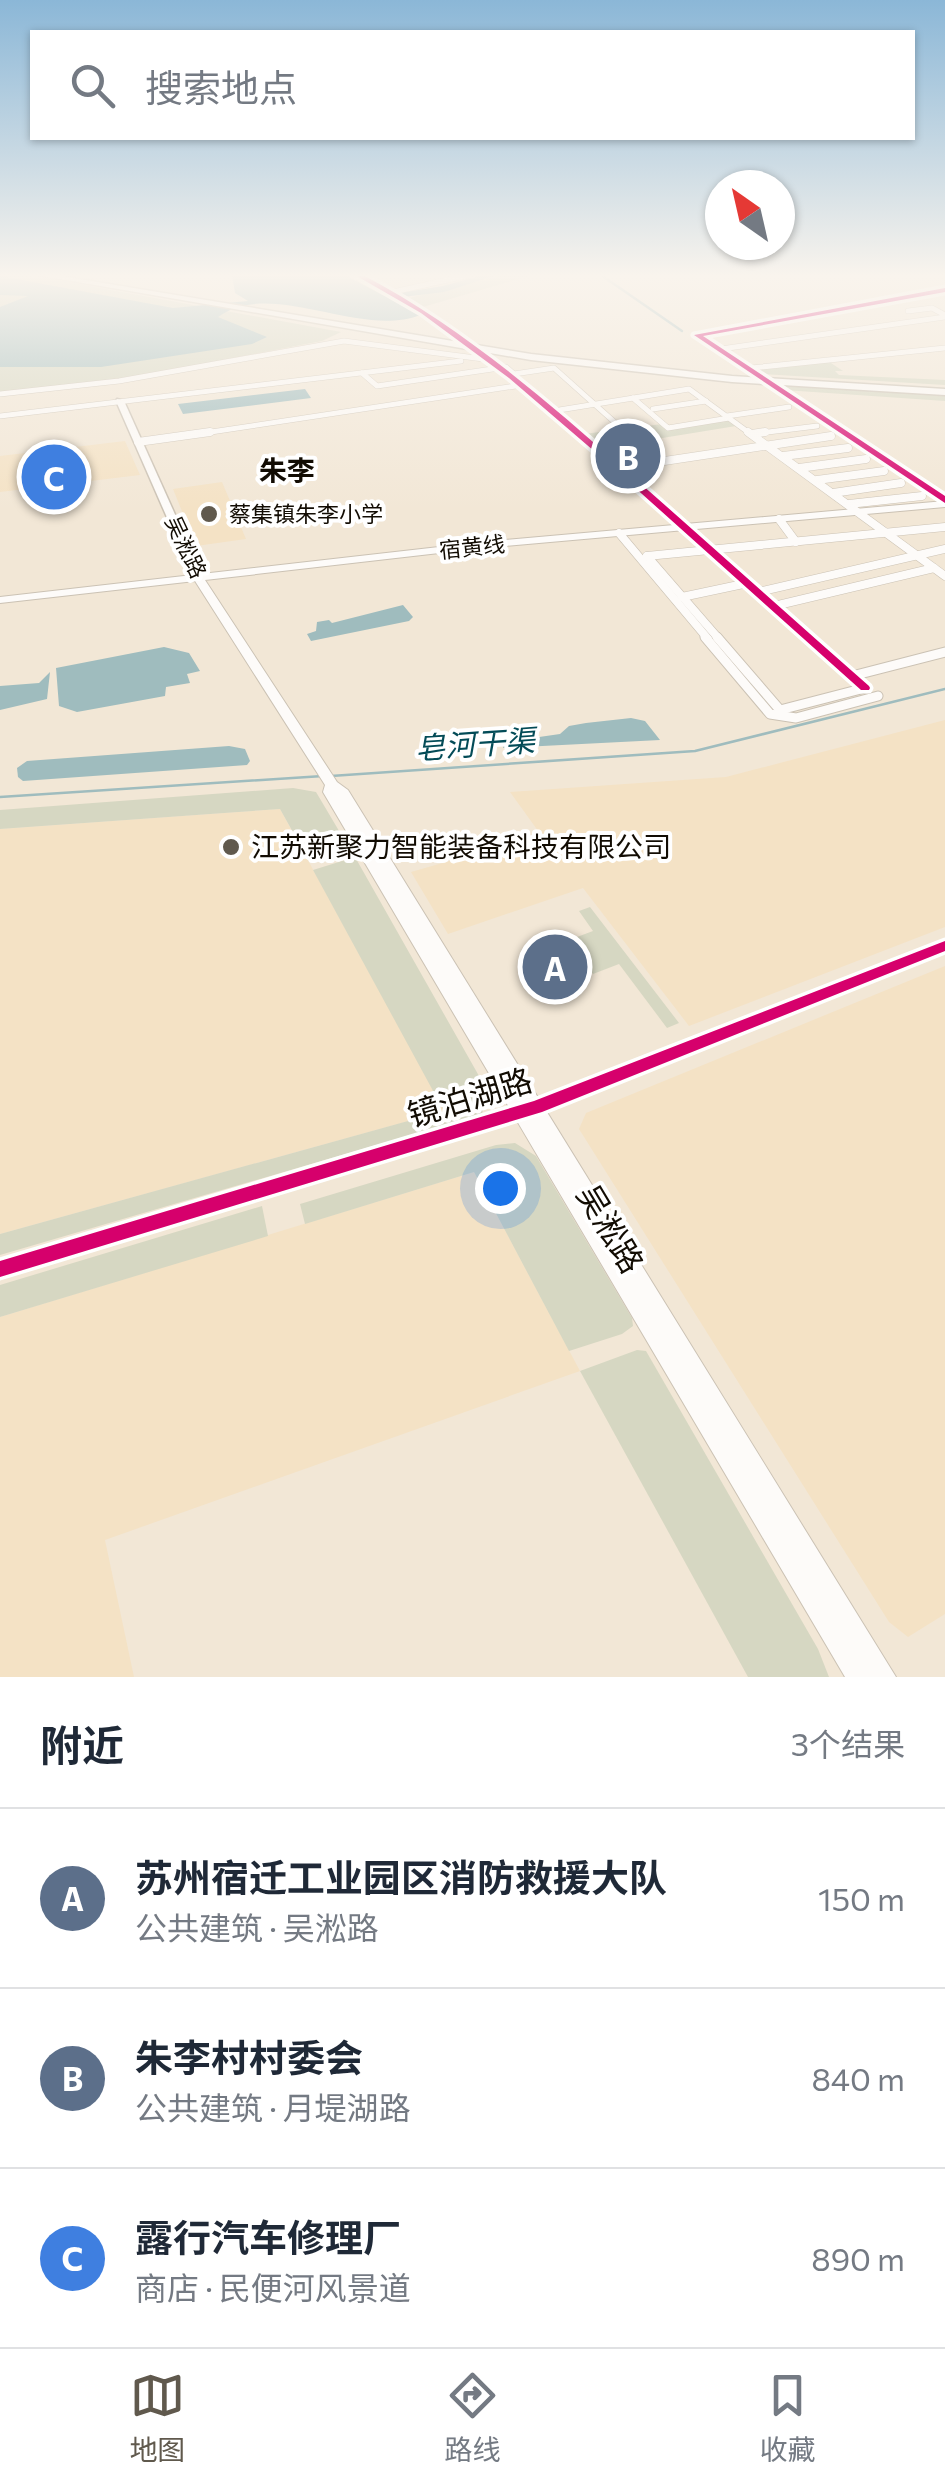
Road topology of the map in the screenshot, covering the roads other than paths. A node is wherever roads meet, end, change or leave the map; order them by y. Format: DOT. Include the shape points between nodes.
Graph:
graph roads {
  1 [pos="268,353"];
  2 [pos="464,353"];
  3 [pos="471,353"];
  4 [pos="546,353"];
  5 [pos="727,353"];
  6 [pos="894,353"];
  7 [pos="480,355"];
  8 [pos="502,368"];
  9 [pos="750,368"];
  10 [pos="362,373"];
  11 [pos="765,380"];
  12 [pos="522,384"];
  13 [pos="945,390"];
  14 [pos="0,394"];
  15 [pos="634,398"];
  16 [pos="706,401"];
  17 [pos="120,402"];
  18 [pos="596,404"];
  19 [pos="789,406"];
  20 [pos="653,410"];
  21 [pos="553,411"];
  22 [pos="0,416"];
  23 [pos="727,417"];
  24 [pos="816,426"];
  25 [pos="752,434"];
  26 [pos="831,436"];
  27 [pos="634,438"];
  28 [pos="138,442"];
  29 [pos="766,444"];
  30 [pos="848,448"];
  31 [pos="782,456"];
  32 [pos="866,459"];
  33 [pos="618,468"];
  34 [pos="798,468"];
  35 [pos="884,471"];
  36 [pos="816,480"];
  37 [pos="901,483"];
  38 [pos="832,493"];
  39 [pos="922,496"];
  40 [pos="945,502"];
  41 [pos="854,508"];
  42 [pos="779,519"];
  43 [pos="686,527"];
  44 [pos="945,527"];
  45 [pos="619,533"];
  46 [pos="887,533"];
  47 [pos="796,542"];
  48 [pos="945,549"];
  49 [pos="712,550"];
  50 [pos="917,555"];
  51 [pos="934,568"];
  52 [pos="945,576"];
  53 [pos="200,578"];
  54 [pos="748,583"];
  55 [pos="758,592"];
  56 [pos="0,600"];
  57 [pos="681,600"];
  58 [pos="774,606"];
  59 [pos="945,652"];
  60 [pos="852,676"];
  61 [pos="878,696"];
  62 [pos="320,765"];
  63 [pos="332,784"];
  64 [pos="945,946"];
  65 [pos="528,1110"];
  66 [pos="0,1269"];
  67 [pos="859,1677"];
  68 [pos="884,1677"];
  1 -- 14 [label="street" via="119,381"];
  2 -- 7 [label="street"];
  3 -- 7 [label="main road"];
  4 -- 11 [label="main road"];
  5 -- 9 [label="street"];
  6 -- 9 [label="street"];
  7 -- 8 [label="street"];
  7 -- 10 [label="street"];
  7 -- 11 [label="main road"];
  8 -- 10 [label="street" via="381,386"];
  8 -- 12 [label="street"];
  8 -- 18 [label="street" via="514,374 554,368"];
  9 -- 11 [label="street"];
  10 -- 17 [label="street"];
  11 -- 13 [label="main road"];
  11 -- 40 [label="street"];
  12 -- 21 [label="street"];
  12 -- 28 [label="street"];
  15 -- 16 [label="street" via="689,389"];
  15 -- 18 [label="street"];
  15 -- 23 [label="street" via="668,428"];
  16 -- 20 [label="street"];
  16 -- 23 [label="street"];
  17 -- 22 [label="street"];
  17 -- 28 [label="street, 吴淞路"];
  18 -- 21 [label="street"];
  18 -- 27 [label="street"];
  19 -- 23 [label="street"];
  21 -- 33 [label="street"];
  23 -- 25 [label="street"];
  24 -- 25 [label="street"];
  25 -- 29 [label="street"];
  26 -- 29 [label="street"];
  28 -- 53 [label="street, 吴淞路"];
  29 -- 31 [label="street"];
  29 -- 33 [label="street"];
  30 -- 31 [label="street"];
  31 -- 34 [label="street"];
  32 -- 34 [label="street"];
  33 -- 43 [label="street"];
  34 -- 36 [label="street"];
  35 -- 36 [label="street"];
  36 -- 38 [label="street"];
  37 -- 38 [label="street"];
  38 -- 41 [label="street"];
  39 -- 41 [label="street"];
  40 -- 41 [label="main road, 宿黄线"];
  41 -- 42 [label="main road, 宿黄线"];
  41 -- 46 [label="street"];
  42 -- 43 [label="main road, 宿黄线"];
  42 -- 47 [label="street"];
  43 -- 45 [label="main road, 宿黄线"];
  43 -- 49 [label="street"];
  44 -- 46 [label="street"];
  45 -- 53 [label="main road, 宿黄线"];
  45 -- 57 [label="street"];
  46 -- 47 [label="street"];
  46 -- 50 [label="street"];
  47 -- 49 [label="street"];
  48 -- 50 [label="street"];
  49 -- 54 [label="street"];
  49 -- 57 [label="street" via="647,556"];
  50 -- 51 [label="street"];
  50 -- 55 [label="street"];
  51 -- 52 [label="street"];
  51 -- 58 [label="street"];
  53 -- 56 [label="main road, 宿黄线"];
  53 -- 62 [label="main road, 吴淞路"];
  54 -- 55 [label="street"];
  54 -- 57 [label="street"];
  55 -- 58 [label="street"];
  57 -- 60 [label="street" via="780,710 865,688"];
  57 -- 61 [label="street" via="775,716 796,718"];
  58 -- 60 [label="street"];
  59 -- 60 [label="street"];
  62 -- 63 [label="main road, 吴淞路"];
  63 -- 65 [label="main road, 吴淞路" via="330,792"];
  64 -- 65 [label="street, 镜泊湖路"];
  65 -- 66 [label="street, 镜泊湖路"];
  65 -- 67 [label="main road, 吴淞路"];
  65 -- 68 [label="main road, 吴淞路"];
}
